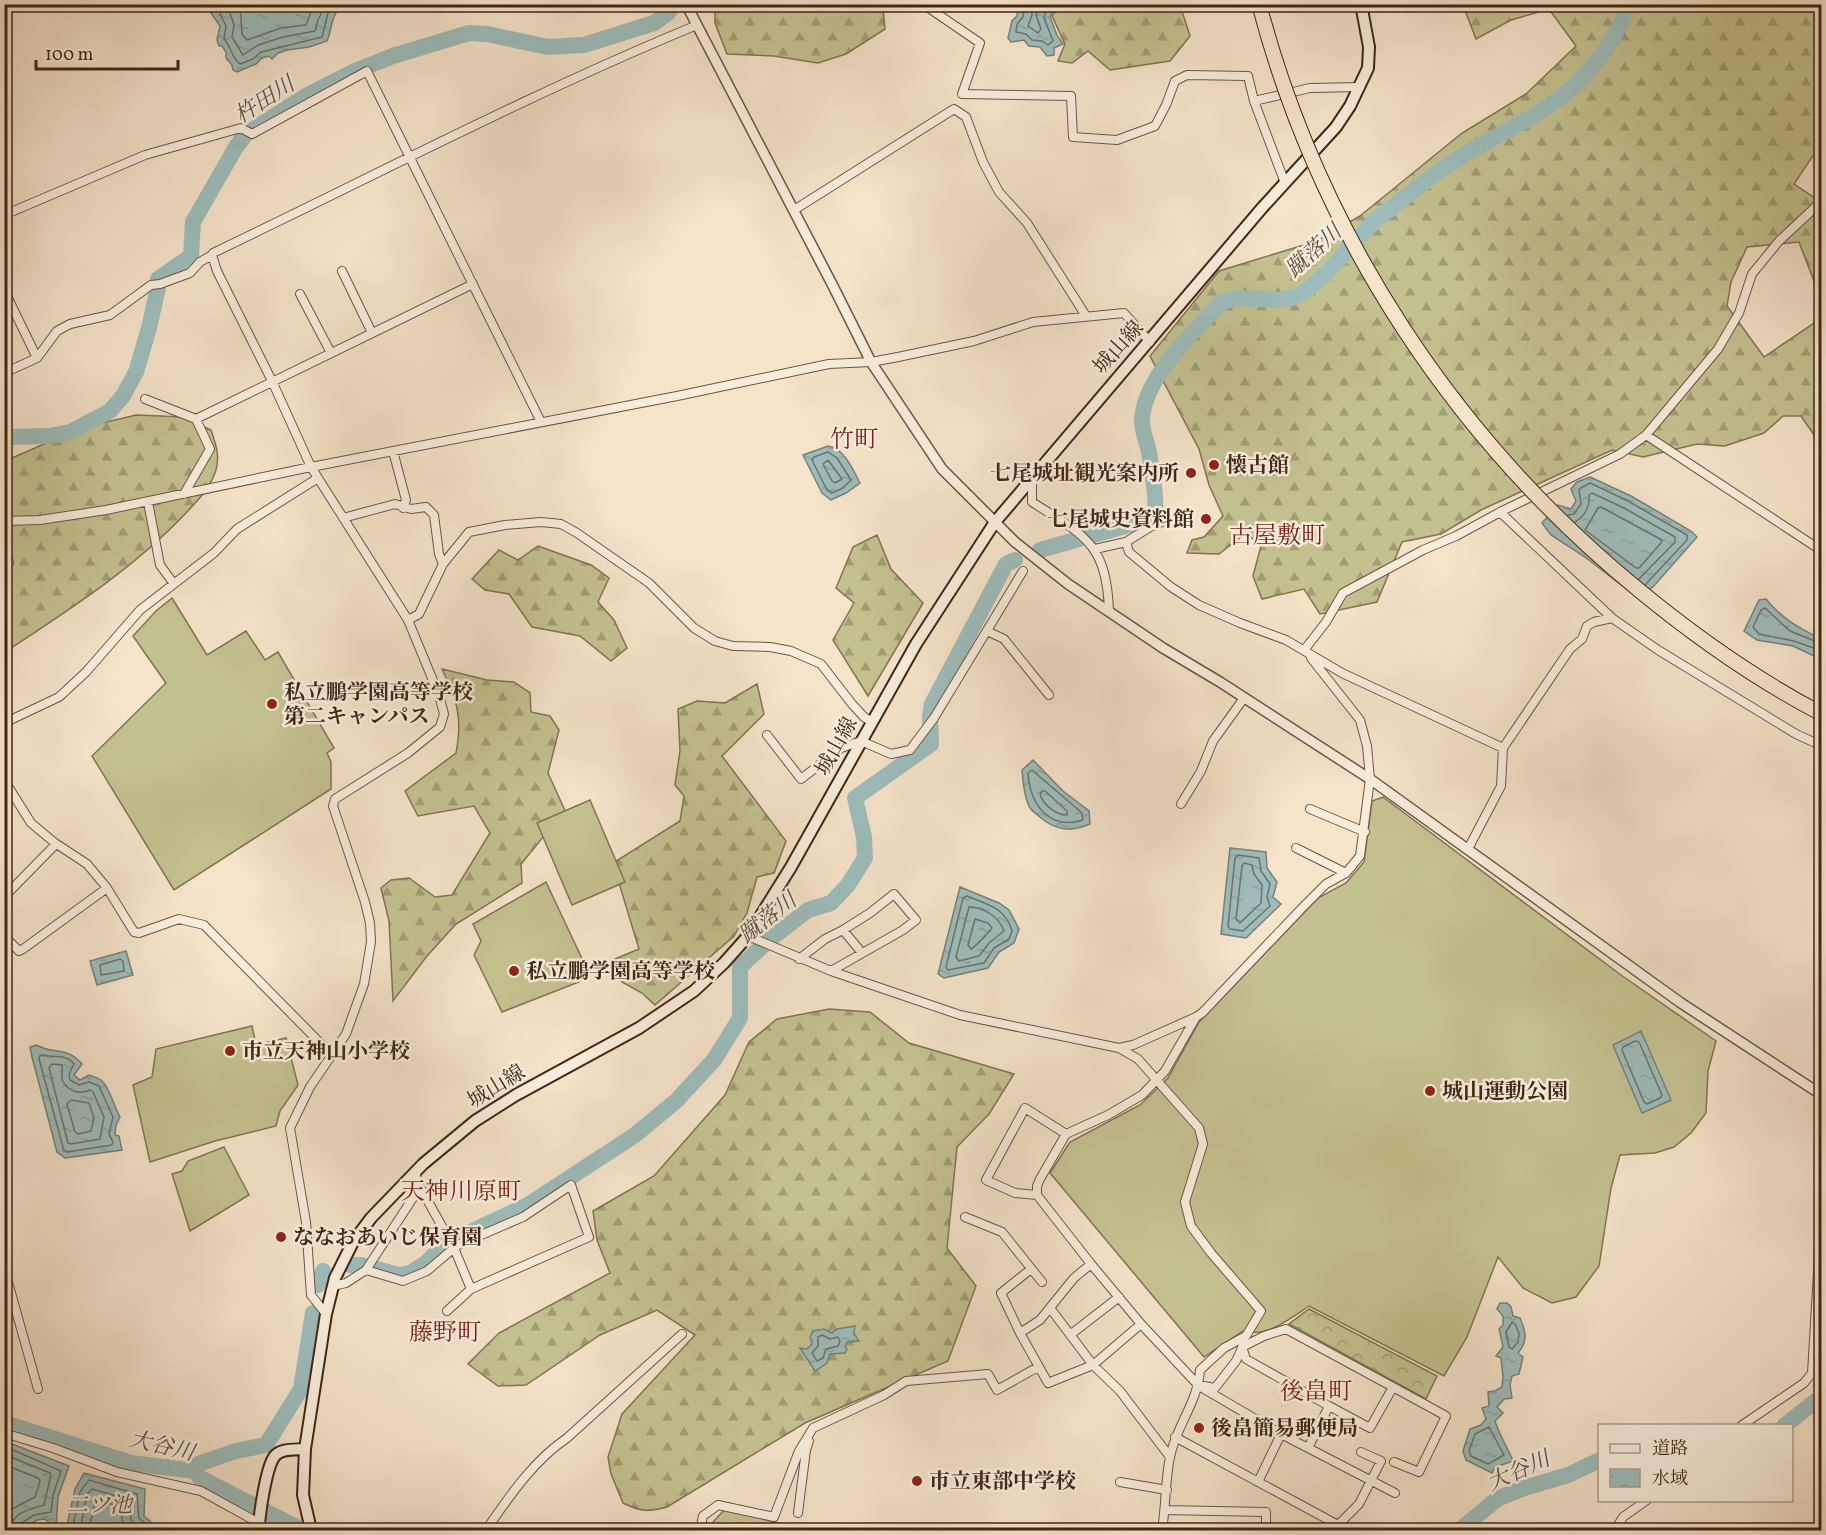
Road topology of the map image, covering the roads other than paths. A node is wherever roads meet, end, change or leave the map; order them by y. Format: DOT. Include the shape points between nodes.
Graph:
graph roads {
  1 [pos="17,4"];
  2 [pos="923,4"];
  3 [pos="1259,4"];
  4 [pos="1360,4"];
  5 [pos="687,6"];
  6 [pos="4,12"];
  7 [pos="697,25"];
  8 [pos="1360,87"];
  9 [pos="962,94"];
  10 [pos="1254,101"];
  11 [pos="954,109"];
  12 [pos="411,155"];
  13 [pos="1285,183"];
  14 [pos="1821,201"];
  15 [pos="794,210"];
  16 [pos="4,215"];
  17 [pos="212,255"];
  18 [pos="342,271"];
  19 [pos="473,284"];
  20 [pos="4,290"];
  21 [pos="300,294"];
  22 [pos="1086,316"];
  23 [pos="372,333"];
  24 [pos="1150,342"];
  25 [pos="331,353"];
  26 [pos="36,358"];
  27 [pos="871,362"];
  28 [pos="4,373"];
  29 [pos="272,381"];
  30 [pos="145,399"];
  31 [pos="196,419"];
  32 [pos="541,422"];
  33 [pos="1646,435"];
  34 [pos="393,451"];
  35 [pos="311,467"];
  36 [pos="318,478"];
  37 [pos="1032,478"];
  38 [pos="184,494"];
  39 [pos="148,502"];
  40 [pos="403,508"];
  41 [pos="1500,512"];
  42 [pos="343,518"];
  43 [pos="1169,519"];
  44 [pos="4,522"];
  45 [pos="995,522"];
  46 [pos="4,542"];
  47 [pos="1126,542"];
  48 [pos="1095,549"];
  49 [pos="1821,551"];
  50 [pos="9,563"];
  51 [pos="443,564"];
  52 [pos="1023,571"];
  53 [pos="174,584"];
  54 [pos="1109,610"];
  55 [pos="1612,618"];
  56 [pos="408,620"];
  57 [pos="987,631"];
  58 [pos="1305,650"];
  59 [pos="1049,695"];
  60 [pos="1244,698"];
  61 [pos="1821,714"];
  62 [pos="872,722"];
  63 [pos="4,723"];
  64 [pos="767,735"];
  65 [pos="861,741"];
  66 [pos="1821,746"];
  67 [pos="1503,748"];
  68 [pos="1371,779"];
  69 [pos="4,780"];
  70 [pos="1181,804"];
  71 [pos="1310,809"];
  72 [pos="1365,832"];
  73 [pos="56,844"];
  74 [pos="1296,848"];
  75 [pos="1468,849"];
  76 [pos="1346,873"];
  77 [pos="106,888"];
  78 [pos="4,897"];
  79 [pos="843,930"];
  80 [pos="4,936"];
  81 [pos="748,936"];
  82 [pos="862,953"];
  83 [pos="799,958"];
  84 [pos="831,971"];
  85 [pos="1196,1017"];
  86 [pos="1119,1048"];
  87 [pos="332,1054"];
  88 [pos="1157,1080"];
  89 [pos="1821,1095"];
  90 [pos="1066,1134"];
  91 [pos="415,1173"];
  92 [pos="420,1187"];
  93 [pos="1037,1195"];
  94 [pos="1821,1206"];
  95 [pos="965,1217"];
  96 [pos="454,1248"];
  97 [pos="1091,1264"];
  98 [pos="368,1267"];
  99 [pos="1031,1269"];
  100 [pos="5,1272"];
  101 [pos="1042,1282"];
  102 [pos="333,1286"];
  103 [pos="471,1289"];
  104 [pos="1119,1297"];
  105 [pos="1050,1308"];
  106 [pos="447,1311"];
  107 [pos="326,1314"];
  108 [pos="1141,1324"];
  109 [pos="1020,1333"];
  110 [pos="682,1334"];
  111 [pos="1070,1335"];
  112 [pos="1246,1336"];
  113 [pos="1242,1347"];
  114 [pos="1093,1365"];
  115 [pos="1038,1367"];
  116 [pos="1199,1386"];
  117 [pos="1393,1387"];
  118 [pos="38,1389"];
  119 [pos="1329,1406"];
  120 [pos="1742,1424"];
  121 [pos="813,1428"];
  122 [pos="4,1433"];
  123 [pos="1281,1434"];
  124 [pos="1176,1437"];
  125 [pos="1308,1448"];
  126 [pos="305,1449"];
  127 [pos="1361,1452"];
  128 [pos="1170,1457"];
  129 [pos="1394,1462"];
  130 [pos="1371,1481"];
  131 [pos="1120,1482"];
  132 [pos="1258,1482"];
  133 [pos="1167,1490"];
  134 [pos="1395,1493"];
  135 [pos="1644,1502"];
  136 [pos="1166,1510"];
  137 [pos="798,1513"];
  138 [pos="259,1523"];
  139 [pos="310,1528"];
  140 [pos="486,1530"];
  141 [pos="700,1530"];
  142 [pos="1162,1530"];
  143 [pos="1266,1530"];
  144 [pos="1615,1530"];
  1 -- 6 [label="street"];
  2 -- 9 [label="street" via="980,43"];
  3 -- 61 [label="highway, bridge" via="1295,116 1332,204 1386,303 1489,445 1568,529 1610,567 1710,646"];
  4 -- 8 [label="main road, 城山線" via="1369,47 1368,68"];
  5 -- 7 [label="street"];
  7 -- 12 [label="street" via="615,58"];
  7 -- 15 [label="street"];
  8 -- 10 [label="street" via="1310,88"];
  8 -- 13 [label="main road, 城山線" via="1336,127"];
  9 -- 10 [label="street" via="1071,96 1073,137 1117,140 1155,126 1174,81 1187,75 1248,76"];
  9 -- 11 [label="street"];
  10 -- 13 [label="street"];
  11 -- 15 [label="street"];
  11 -- 22 [label="street" via="966,117 999,192 1027,223"];
  12 -- 16 [label="street" via="367,71 250,132 241,128 145,155"];
  12 -- 17 [label="street"];
  12 -- 19 [label="street"];
  13 -- 24 [label="main road, 城山線"];
  14 -- 33 [label="street" via="1779,241 1752,274 1739,313 1718,349"];
  15 -- 27 [label="street"];
  17 -- 26 [label="street" via="190,273 151,285 110,315 57,331"];
  17 -- 29 [label="street"];
  18 -- 23 [label="street"];
  19 -- 23 [label="street"];
  19 -- 32 [label="street"];
  20 -- 26 [label="street"];
  21 -- 25 [label="street"];
  22 -- 24 [label="street" via="1124,313"];
  22 -- 27 [label="street" via="1032,322 974,341"];
  23 -- 25 [label="street"];
  24 -- 37 [label="main road, 城山線"];
  25 -- 29 [label="street"];
  26 -- 28 [label="street"];
  27 -- 32 [label="street" via="829,364"];
  27 -- 45 [label="street" via="942,468"];
  29 -- 31 [label="street"];
  29 -- 35 [label="street"];
  30 -- 31 [label="street"];
  31 -- 38 [label="street" via="210,449"];
  32 -- 34 [label="street"];
  33 -- 41 [label="street" via="1620,454"];
  33 -- 49 [label="street"];
  34 -- 35 [label="street"];
  34 -- 40 [label="street" via="406,500"];
  35 -- 36 [label="street"];
  35 -- 38 [label="street"];
  36 -- 42 [label="street"];
  36 -- 53 [label="street" via="237,529"];
  37 -- 45 [label="main road, 城山線"];
  37 -- 48 [label="street" via="1032,502 1077,531"];
  38 -- 39 [label="street"];
  39 -- 44 [label="street"];
  39 -- 53 [label="street" via="160,565"];
  40 -- 42 [label="street" via="395,504"];
  40 -- 51 [label="street" via="426,507 434,515"];
  41 -- 55 [label="street"];
  41 -- 58 [label="street" via="1343,593"];
  42 -- 56 [label="street"];
  43 -- 47 [label="street"];
  45 -- 54 [label="street" via="1032,557"];
  45 -- 62 [label="main road, 城山線" via="916,644"];
  46 -- 50 [label="street"];
  47 -- 48 [label="street"];
  47 -- 58 [label="street" via="1129,552 1198,605"];
  48 -- 54 [label="street" via="1106,576"];
  51 -- 56 [label="street" via="419,614"];
  51 -- 62 [label="street" via="469,532 505,525 561,524 649,583 694,628 715,641 733,646 770,646 821,664 858,711"];
  52 -- 57 [label="street"];
  53 -- 63 [label="street" via="140,610 59,697"];
  54 -- 60 [label="street"];
  55 -- 66 [label="street" via="1658,650"];
  55 -- 67 [label="street" via="1587,626 1582,639 1570,649"];
  56 -- 87 [label="street" via="439,695 444,718 440,727 408,753 335,799 333,807 365,902 371,942 364,984 346,1034"];
  57 -- 59 [label="street" via="1004,639"];
  57 -- 65 [label="street" via="910,750 891,754"];
  58 -- 67 [label="street" via="1342,673"];
  58 -- 68 [label="street" via="1360,720"];
  60 -- 68 [label="street"];
  60 -- 70 [label="street" via="1213,741"];
  62 -- 65 [label="main road, 城山線"];
  64 -- 65 [label="street" via="801,779 841,748"];
  65 -- 81 [label="main road, 城山線"];
  67 -- 75 [label="street" via="1501,786"];
  68 -- 72 [label="street"];
  68 -- 75 [label="street"];
  69 -- 73 [label="street" via="31,823"];
  71 -- 72 [label="street"];
  72 -- 76 [label="street" via="1360,856"];
  73 -- 77 [label="street" via="87,864"];
  73 -- 78 [label="street"];
  74 -- 76 [label="street"];
  75 -- 89 [label="street" via="1681,1004"];
  76 -- 85 [label="street" via="1326,884"];
  77 -- 80 [label="street" via="19,951"];
  77 -- 87 [label="street" via="136,934 179,919 204,925"];
  79 -- 82 [label="street"];
  79 -- 82 [label="street" via="894,894 916,920"];
  79 -- 83 [label="street"];
  81 -- 83 [label="street"];
  81 -- 91 [label="main road, 城山線" via="694,991 639,1028 475,1121"];
  82 -- 84 [label="street"];
  83 -- 84 [label="street"];
  84 -- 86 [label="street" via="960,1015"];
  85 -- 86 [label="street"];
  85 -- 88 [label="street"];
  86 -- 88 [label="street" via="1138,1059"];
  87 -- 107 [label="street" via="290,1128 306,1222 311,1295"];
  88 -- 90 [label="street" via="1142,1095"];
  88 -- 112 [label="street" via="1199,1128 1203,1144 1185,1202 1191,1226 1261,1311"];
  90 -- 93 [label="street" via="1040,1179"];
  90 -- 93 [label="street" via="1025,1108 986,1180 1015,1193"];
  91 -- 92 [label="street"];
  91 -- 102 [label="main road, 城山線" via="353,1242"];
  92 -- 96 [label="street"];
  92 -- 98 [label="street"];
  93 -- 97 [label="street"];
  94 -- 120 [label="street" via="1812,1373 1804,1383"];
  95 -- 99 [label="street" via="1002,1232"];
  96 -- 98 [label="street" via="427,1271 403,1281"];
  96 -- 103 [label="street"];
  96 -- 103 [label="street" via="524,1217 571,1185 589,1237"];
  97 -- 104 [label="street"];
  97 -- 105 [label="street"];
  98 -- 102 [label="street"];
  99 -- 101 [label="street"];
  99 -- 109 [label="street" via="1001,1293"];
  100 -- 118 [label="street"];
  102 -- 107 [label="main road, 城山線"];
  103 -- 106 [label="street"];
  104 -- 108 [label="street"];
  104 -- 111 [label="street"];
  105 -- 109 [label="street"];
  105 -- 111 [label="street"];
  107 -- 126 [label="main road, 城山線"];
  108 -- 114 [label="street"];
  108 -- 116 [label="street"];
  109 -- 115 [label="street"];
  110 -- 140 [label="street" via="552,1449 509,1496"];
  111 -- 114 [label="street"];
  112 -- 113 [label="street"];
  112 -- 116 [label="street" via="1224,1348 1200,1370"];
  113 -- 116 [label="street" via="1215,1388"];
  113 -- 117 [label="street" via="1286,1329"];
  113 -- 119 [label="street" via="1246,1359"];
  114 -- 115 [label="street" via="1048,1383"];
  114 -- 128 [label="street" via="1120,1391"];
  115 -- 121 [label="street" via="997,1390 988,1374 906,1381"];
  116 -- 123 [label="street"];
  116 -- 124 [label="street"];
  117 -- 119 [label="street" via="1370,1428"];
  117 -- 129 [label="street" via="1446,1416 1419,1472"];
  119 -- 125 [label="street"];
  121 -- 137 [label="street" via="806,1450"];
  121 -- 141 [label="street" via="798,1450 774,1516 718,1505 703,1516"];
  122 -- 138 [label="street" via="117,1472 201,1491"];
  123 -- 125 [label="street"];
  123 -- 132 [label="street"];
  124 -- 128 [label="street"];
  124 -- 132 [label="street"];
  125 -- 130 [label="street"];
  126 -- 138 [label="main road" via="280,1452 274,1457 262,1496"];
  126 -- 139 [label="main road, 城山線" via="303,1495"];
  127 -- 130 [label="street" via="1381,1461"];
  128 -- 133 [label="street"];
  130 -- 132 [label="street" via="1359,1504 1338,1525"];
  130 -- 134 [label="street"];
  131 -- 133 [label="street"];
  133 -- 136 [label="street"];
  135 -- 144 [label="street" via="1623,1517"];
  136 -- 142 [label="street"];
  136 -- 143 [label="street" via="1266,1512"];
}
